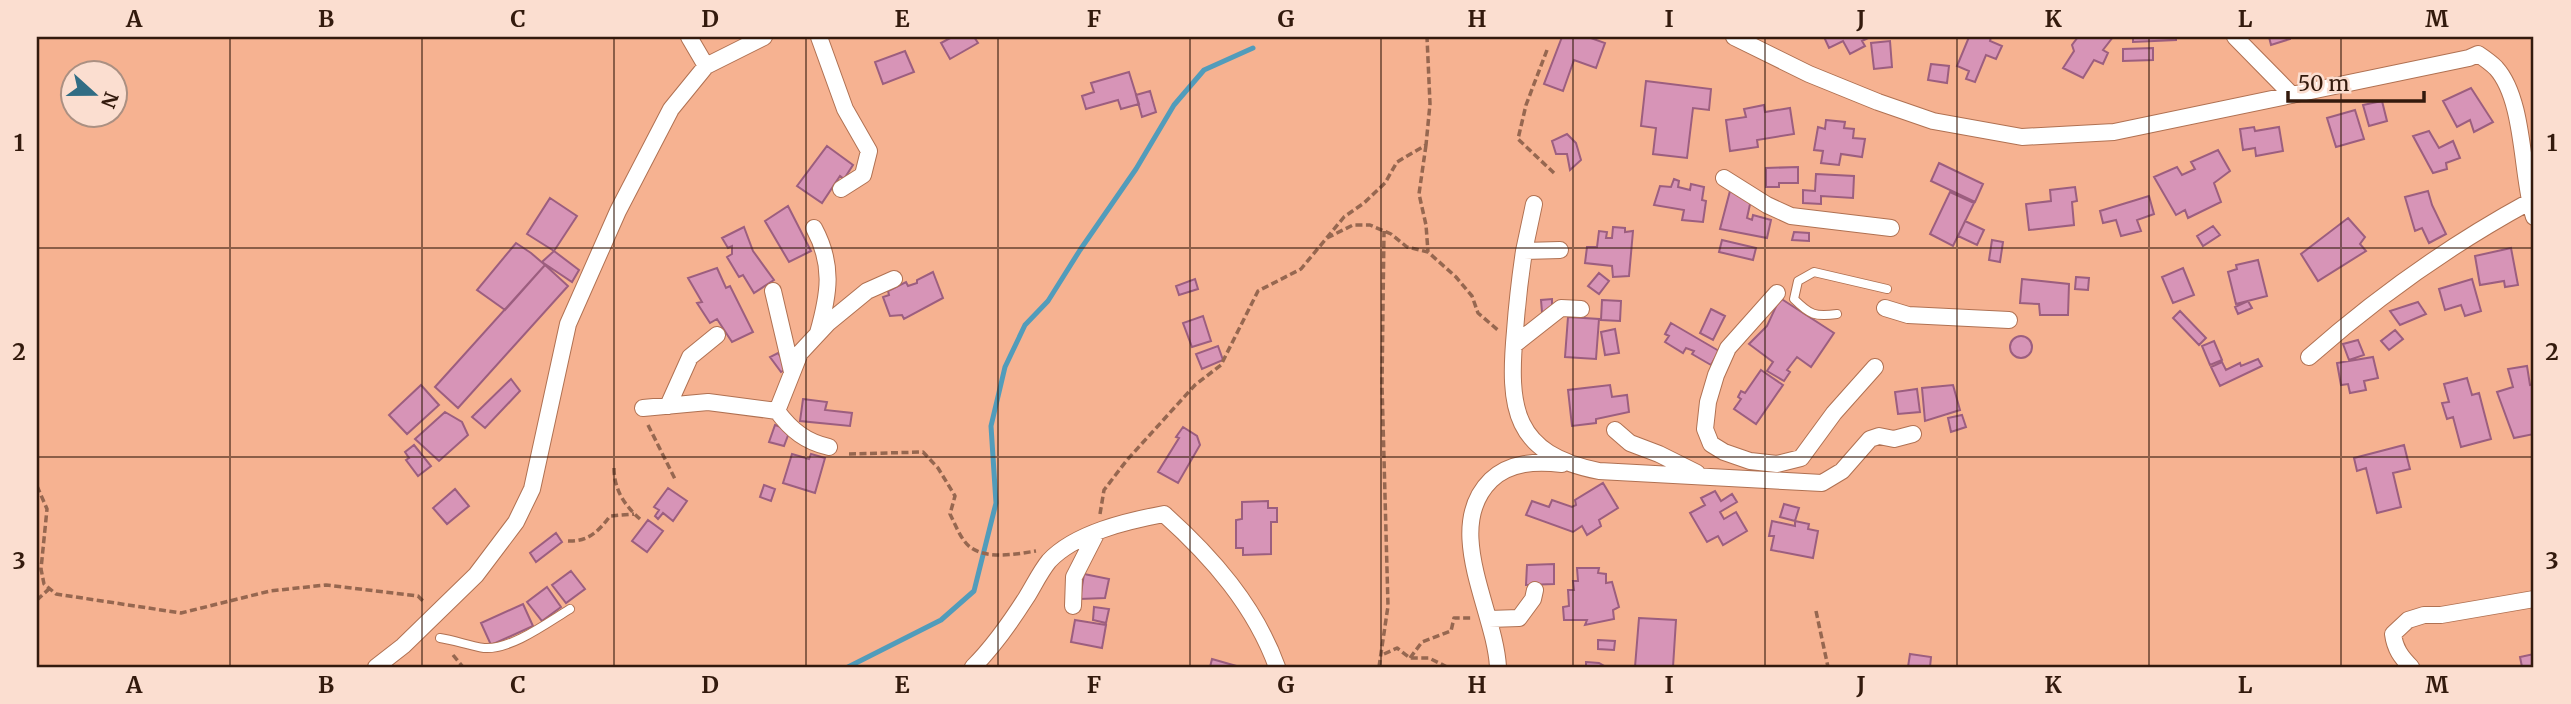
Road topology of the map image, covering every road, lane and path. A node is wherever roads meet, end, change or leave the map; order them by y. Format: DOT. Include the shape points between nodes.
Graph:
graph roads {
  1 [pos="689,37"];
  2 [pos="764,37"];
  3 [pos="819,37"];
  4 [pos="1427,37"];
  5 [pos="1734,37"];
  6 [pos="2235,37"];
  7 [pos="1547,50"];
  8 [pos="706,66"];
  9 [pos="2292,94"];
  10 [pos="1426,145"];
  11 [pos="1554,173"];
  12 [pos="1724,178"];
  13 [pos="841,189"];
  14 [pos="1534,204"];
  15 [pos="2532,209"];
  16 [pos="814,228"];
  17 [pos="1891,228"];
  18 [pos="1384,230"];
  19 [pos="1325,239"];
  20 [pos="1560,250"];
  21 [pos="1524,251"];
  22 [pos="1428,253"];
  23 [pos="894,279"];
  24 [pos="1887,289"];
  25 [pos="773,291"];
  26 [pos="1777,293"];
  27 [pos="1885,308"];
  28 [pos="1581,309"];
  29 [pos="1837,314"];
  30 [pos="2009,320"];
  31 [pos="717,335"];
  32 [pos="817,335"];
  33 [pos="1510,341"];
  34 [pos="2309,357"];
  35 [pos="1875,367"];
  36 [pos="792,372"];
  37 [pos="668,406"];
  38 [pos="777,411"];
  39 [pos="646,412"];
  40 [pos="1615,430"];
  41 [pos="1913,434"];
  42 [pos="829,446"];
  43 [pos="849,454"];
  44 [pos="1571,466"];
  45 [pos="614,468"];
  46 [pos="1705,477"];
  47 [pos="675,479"];
  48 [pos="37,486"];
  49 [pos="634,514"];
  50 [pos="639,519"];
  51 [pos="1098,528"];
  52 [pos="568,541"];
  53 [pos="1069,547"];
  54 [pos="50,588"];
  55 [pos="1535,590"];
  56 [pos="2534,599"];
  57 [pos="37,600"];
  58 [pos="1073,606"];
  59 [pos="570,609"];
  60 [pos="1816,611"];
  61 [pos="436,612"];
  62 [pos="1489,619"];
  63 [pos="440,638"];
  64 [pos="1384,654"];
  65 [pos="1410,658"];
  66 [pos="376,667"];
  67 [pos="973,667"];
  68 [pos="1277,667"];
  69 [pos="1379,667"];
  70 [pos="1447,667"];
  71 [pos="1498,667"];
  72 [pos="1828,667"];
  73 [pos="2411,667"];
  1 -- 8 [label="street"];
  2 -- 8 [label="street"];
  3 -- 13 [label="street" via="845,109 869,151 863,175"];
  4 -- 10 [label="path" via="1430,104"];
  5 -- 9 [label="street" via="1878,103 1933,121 2022,137 2114,132"];
  6 -- 9 [label="street"];
  7 -- 11 [label="path" via="1518,139"];
  8 -- 61 [label="street" via="671,109 618,211 568,324 532,489 516,522 476,575"];
  9 -- 15 [label="street" via="2478,54 2497,69 2511,94"];
  10 -- 19 [label="path" via="1397,162 1385,183"];
  10 -- 22 [label="path" via="1419,194"];
  12 -- 17 [label="street" via="1791,216"];
  14 -- 21 [label="street"];
  15 -- 34 [label="street" via="2473,233 2357,314"];
  16 -- 32 [label="street" via="824,246 829,279"];
  18 -- 19 [label="path" via="1353,225"];
  18 -- 22 [label="path" via="1407,247"];
  18 -- 69 [label="path" via="1388,606"];
  19 -- 51 [label="path" via="1301,269 1258,291 1221,365 1157,425 1104,490"];
  20 -- 21 [label="street"];
  21 -- 33 [label="street"];
  22 -- 33 [label="path" via="1464,286 1478,313"];
  23 -- 32 [label="street" via="867,290"];
  24 -- 29 [label="lane" via="1814,272 1798,281 1794,299 1806,311 1819,316"];
  25 -- 36 [label="street"];
  26 -- 35 [label="street" via="1728,348 1716,375 1705,429 1711,444 1750,461 1777,464 1801,458"];
  27 -- 30 [label="street" via="1908,315"];
  28 -- 33 [label="street" via="1561,308"];
  31 -- 37 [label="street" via="690,357"];
  32 -- 36 [label="street" via="800,353"];
  33 -- 44 [label="street" via="1514,408 1522,425 1542,450"];
  36 -- 38 [label="street"];
  37 -- 38 [label="street" via="708,402"];
  37 -- 39 [label="street"];
  38 -- 42 [label="street" via="810,443"];
  39 -- 47 [label="path" via="646,422"];
  40 -- 46 [label="street" via="1630,443"];
  41 -- 46 [label="street" via="1870,439 1842,471 1822,483"];
  43 -- 53 [label="path" via="923,453 955,496 950,514 955,524 969,547 979,552 997,555"];
  44 -- 46 [label="street"];
  44 -- 62 [label="street" via="1546,462 1501,470 1485,486 1471,512 1469,536"];
  45 -- 49 [label="path" via="614,484"];
  48 -- 54 [label="path" via="47,509 41,569 44,584"];
  49 -- 50 [label="path"];
  49 -- 52 [label="path" via="610,516 587,538"];
  51 -- 53 [label="street"];
  51 -- 58 [label="street" via="1073,577"];
  51 -- 68 [label="street" via="1164,514 1198,545 1248,608"];
  53 -- 67 [label="street" via="1050,561 1016,615"];
  54 -- 57 [label="path"];
  54 -- 61 [label="path" via="57,594 181,613 270,591 326,585 418,596"];
  55 -- 62 [label="street" via="1518,618"];
  56 -- 73 [label="street" via="2408,620 2393,634 2401,658"];
  59 -- 63 [label="lane" via="500,647"];
  60 -- 72 [label="path"];
  61 -- 66 [label="street"];
  62 -- 65 [label="path" via="1454,618 1451,631 1422,642"];
  62 -- 71 [label="street"];
  64 -- 65 [label="path" via="1397,648"];
  65 -- 70 [label="path" via="1429,658"];
}
